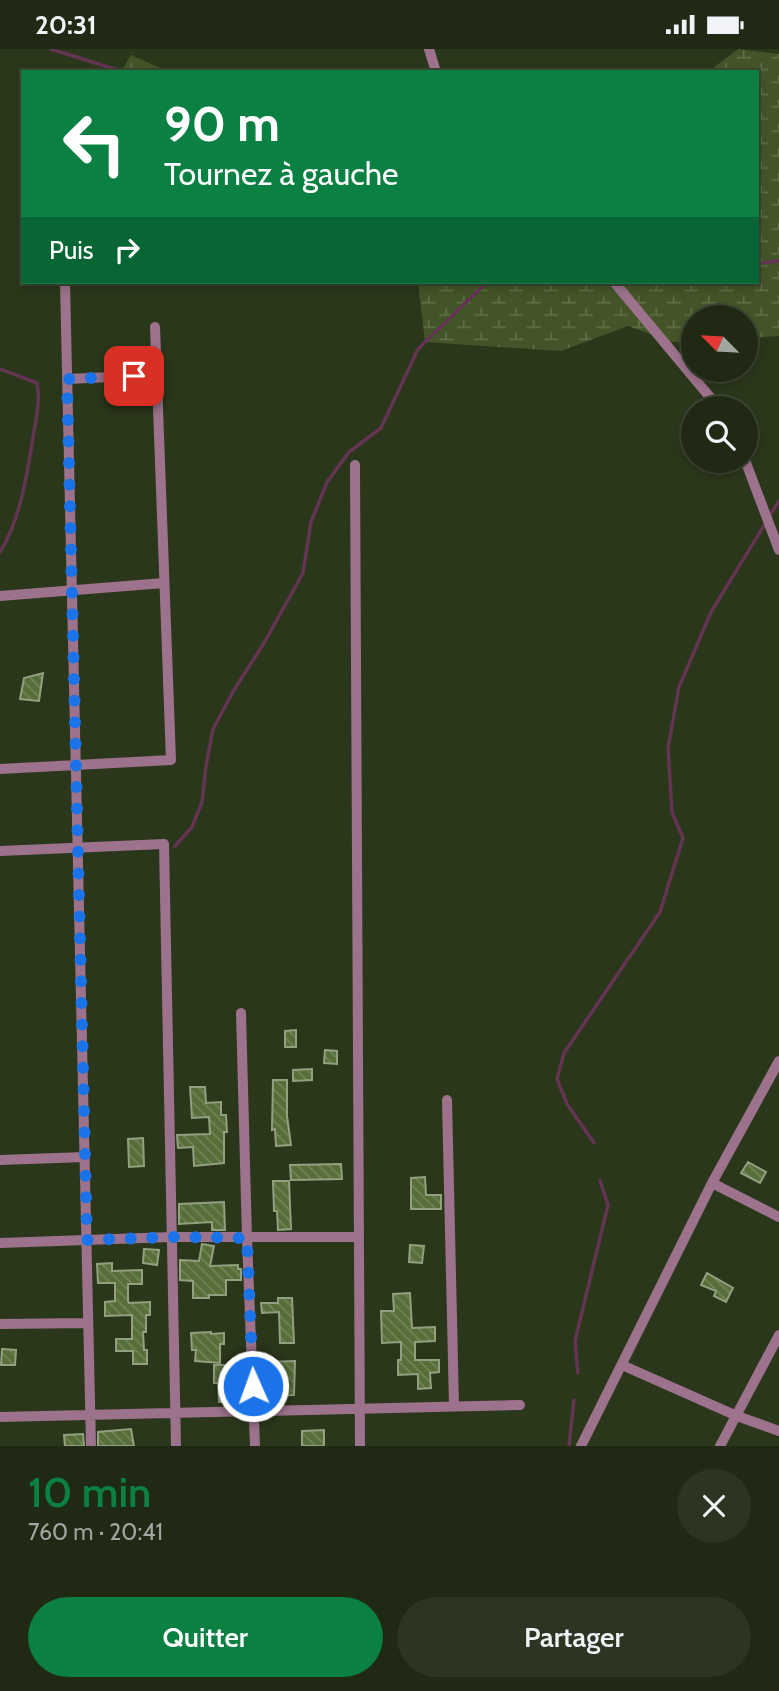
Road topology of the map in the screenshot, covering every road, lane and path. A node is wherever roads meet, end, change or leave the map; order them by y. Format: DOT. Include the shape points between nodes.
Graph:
graph roads {
  1 [pos="429,49"];
  2 [pos="435,70"];
  3 [pos="65,284"];
  4 [pos="616,284"];
  5 [pos="155,327"];
  6 [pos="156,375"];
  7 [pos="67,379"];
  8 [pos="709,396"];
  9 [pos="355,465"];
  10 [pos="750,473"];
  11 [pos="779,549"];
  12 [pos="164,583"];
  13 [pos="72,590"];
  14 [pos="0,596"];
  15 [pos="76,765"];
  16 [pos="0,769"];
  17 [pos="78,848"];
  18 [pos="0,851"];
  19 [pos="241,1013"];
  20 [pos="779,1061"];
  21 [pos="447,1100"];
  22 [pos="85,1157"];
  23 [pos="0,1160"];
  24 [pos="712,1183"];
  25 [pos="779,1217"];
  26 [pos="172,1237"];
  27 [pos="358,1237"];
  28 [pos="247,1238"];
  29 [pos="87,1240"];
  30 [pos="0,1243"];
  31 [pos="89,1323"];
  32 [pos="0,1324"];
  33 [pos="779,1336"];
  34 [pos="622,1365"];
  35 [pos="520,1405"];
  36 [pos="454,1406"];
  37 [pos="359,1408"];
  38 [pos="254,1411"];
  39 [pos="175,1413"];
  40 [pos="91,1415"];
  41 [pos="737,1416"];
  42 [pos="0,1417"];
  43 [pos="779,1430"];
  44 [pos="91,1446"];
  45 [pos="176,1446"];
  46 [pos="255,1446"];
  47 [pos="360,1446"];
  48 [pos="581,1446"];
  49 [pos="720,1446"];
  1 -- 2 [label="street"];
  3 -- 7 [label="street"];
  4 -- 8 [label="street"];
  5 -- 6 [label="street"];
  6 -- 7 [label="street"];
  6 -- 12 [label="street"];
  7 -- 13 [label="street"];
  9 -- 27 [label="street"];
  10 -- 11 [label="street"];
  12 -- 13 [label="street"];
  12 -- 15 [label="street" via="171,760"];
  13 -- 14 [label="street"];
  13 -- 15 [label="street"];
  15 -- 16 [label="street"];
  15 -- 17 [label="street"];
  17 -- 18 [label="street"];
  17 -- 22 [label="street"];
  17 -- 26 [label="street" via="164,844"];
  19 -- 28 [label="street"];
  20 -- 24 [label="street"];
  21 -- 36 [label="street"];
  22 -- 23 [label="street"];
  22 -- 29 [label="street"];
  24 -- 25 [label="street"];
  24 -- 34 [label="street"];
  26 -- 28 [label="street"];
  26 -- 29 [label="street"];
  26 -- 39 [label="street"];
  27 -- 28 [label="street"];
  27 -- 37 [label="street"];
  28 -- 38 [label="street"];
  29 -- 30 [label="street"];
  29 -- 31 [label="street"];
  31 -- 32 [label="street"];
  31 -- 40 [label="street"];
  33 -- 41 [label="street"];
  34 -- 41 [label="street"];
  34 -- 48 [label="street"];
  35 -- 36 [label="street"];
  36 -- 37 [label="street"];
  37 -- 38 [label="street"];
  37 -- 47 [label="street"];
  38 -- 39 [label="street"];
  38 -- 46 [label="street"];
  39 -- 40 [label="street"];
  39 -- 45 [label="street"];
  40 -- 42 [label="street"];
  40 -- 44 [label="street"];
  41 -- 43 [label="street"];
  41 -- 49 [label="street"];
}
